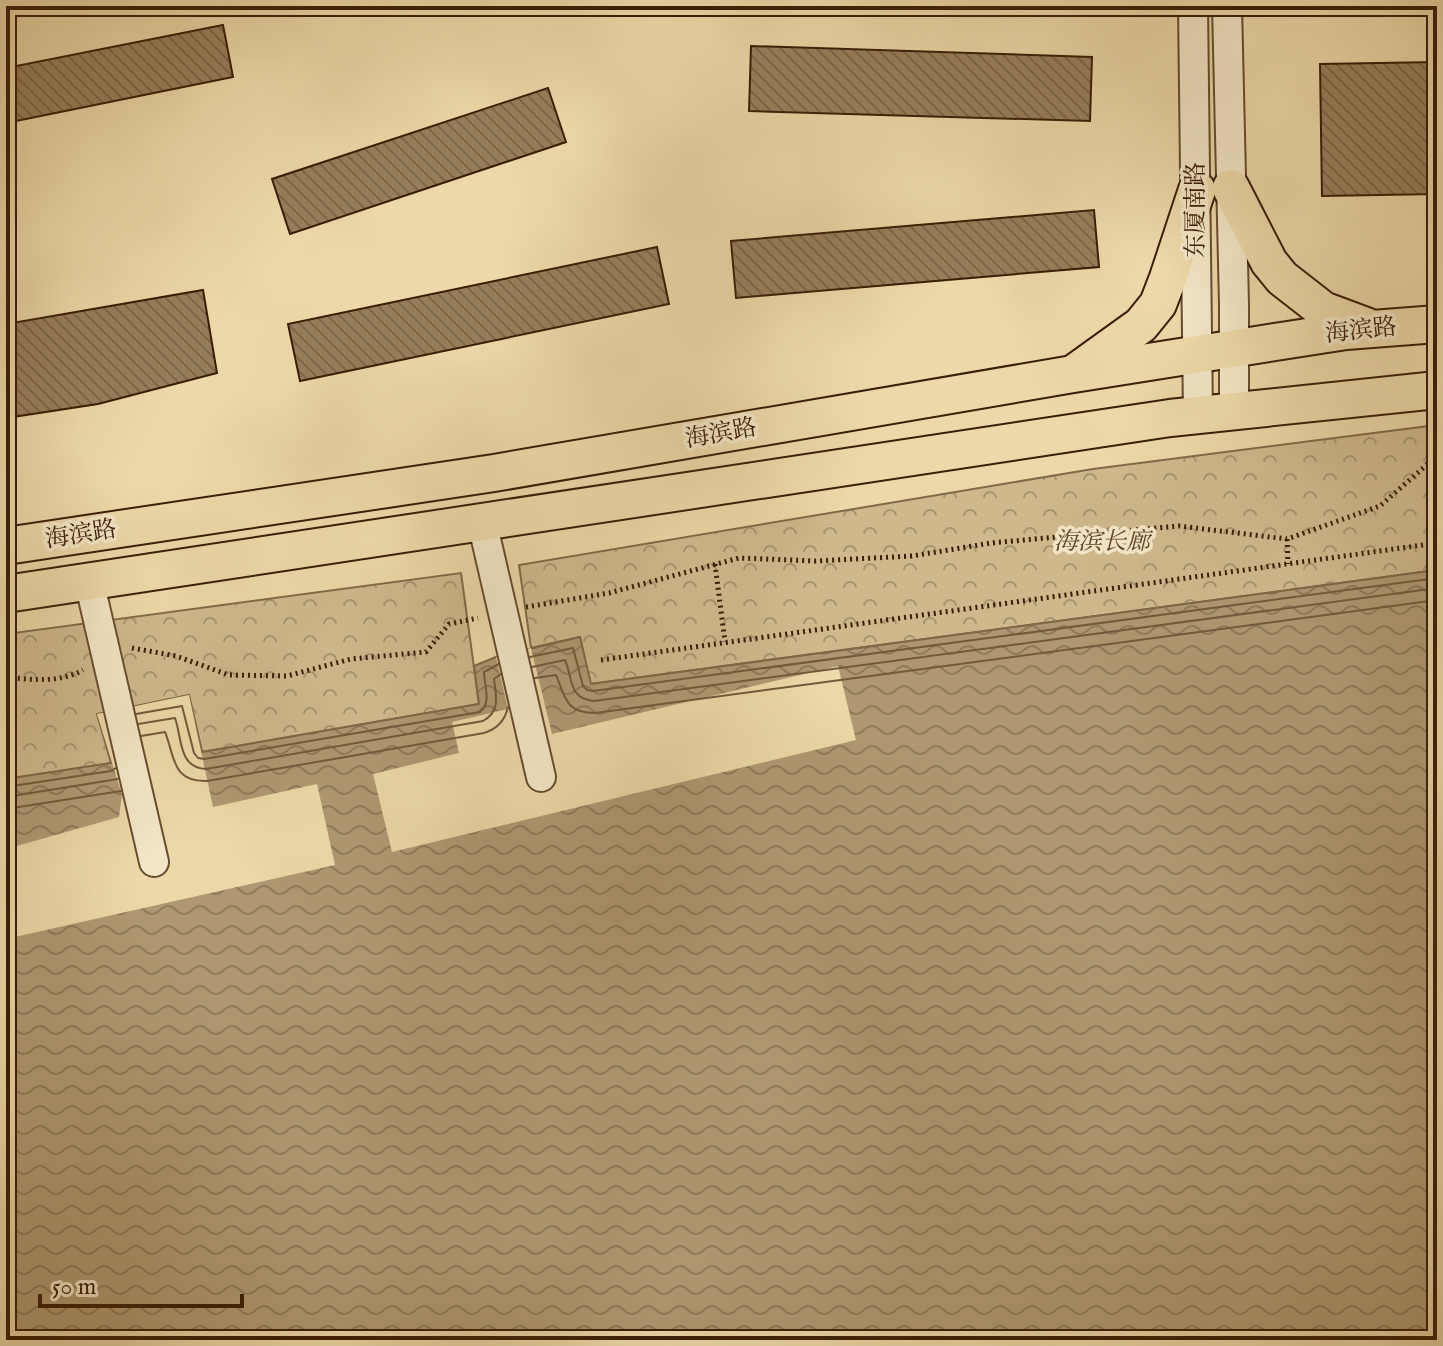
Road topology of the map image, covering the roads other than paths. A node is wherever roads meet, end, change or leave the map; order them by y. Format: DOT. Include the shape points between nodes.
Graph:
graph roads {
  1 [pos="1193,6"];
  2 [pos="1227,6"];
  3 [pos="1214,189"];
  4 [pos="1437,324"];
  5 [pos="1375,329"];
  6 [pos="1216,352"];
  7 [pos="1073,374"];
  8 [pos="1437,390"];
  9 [pos="1234,411"];
  10 [pos="1198,415"];
  11 [pos="482,522"];
  12 [pos="6,546"];
  13 [pos="89,581"];
  14 [pos="6,594"];
  15 [pos="541,777"];
  16 [pos="154,862"];
  1 -- 3 [label="street, 东厦南路"];
  2 -- 3 [label="street, 东厦南路"];
  3 -- 5 [label="main road" via="1282,278 1323,310"];
  3 -- 6 [label="street, 东厦南路"];
  3 -- 7 [label="main road" via="1158,304 1141,325"];
  4 -- 5 [label="main road, 海滨路"];
  5 -- 6 [label="main road, 海滨路"];
  6 -- 7 [label="main road, 海滨路"];
  6 -- 9 [label="street, 东厦南路"];
  6 -- 10 [label="street, 东厦南路"];
  7 -- 12 [label="main road, 海滨路" via="494,473"];
  8 -- 9 [label="main road, 海滨路"];
  9 -- 10 [label="main road, 海滨路"];
  10 -- 11 [label="main road, 海滨路"];
  11 -- 13 [label="main road, 海滨路"];
  11 -- 15 [label="street"];
  13 -- 14 [label="main road, 海滨路"];
  13 -- 16 [label="street"];
}
